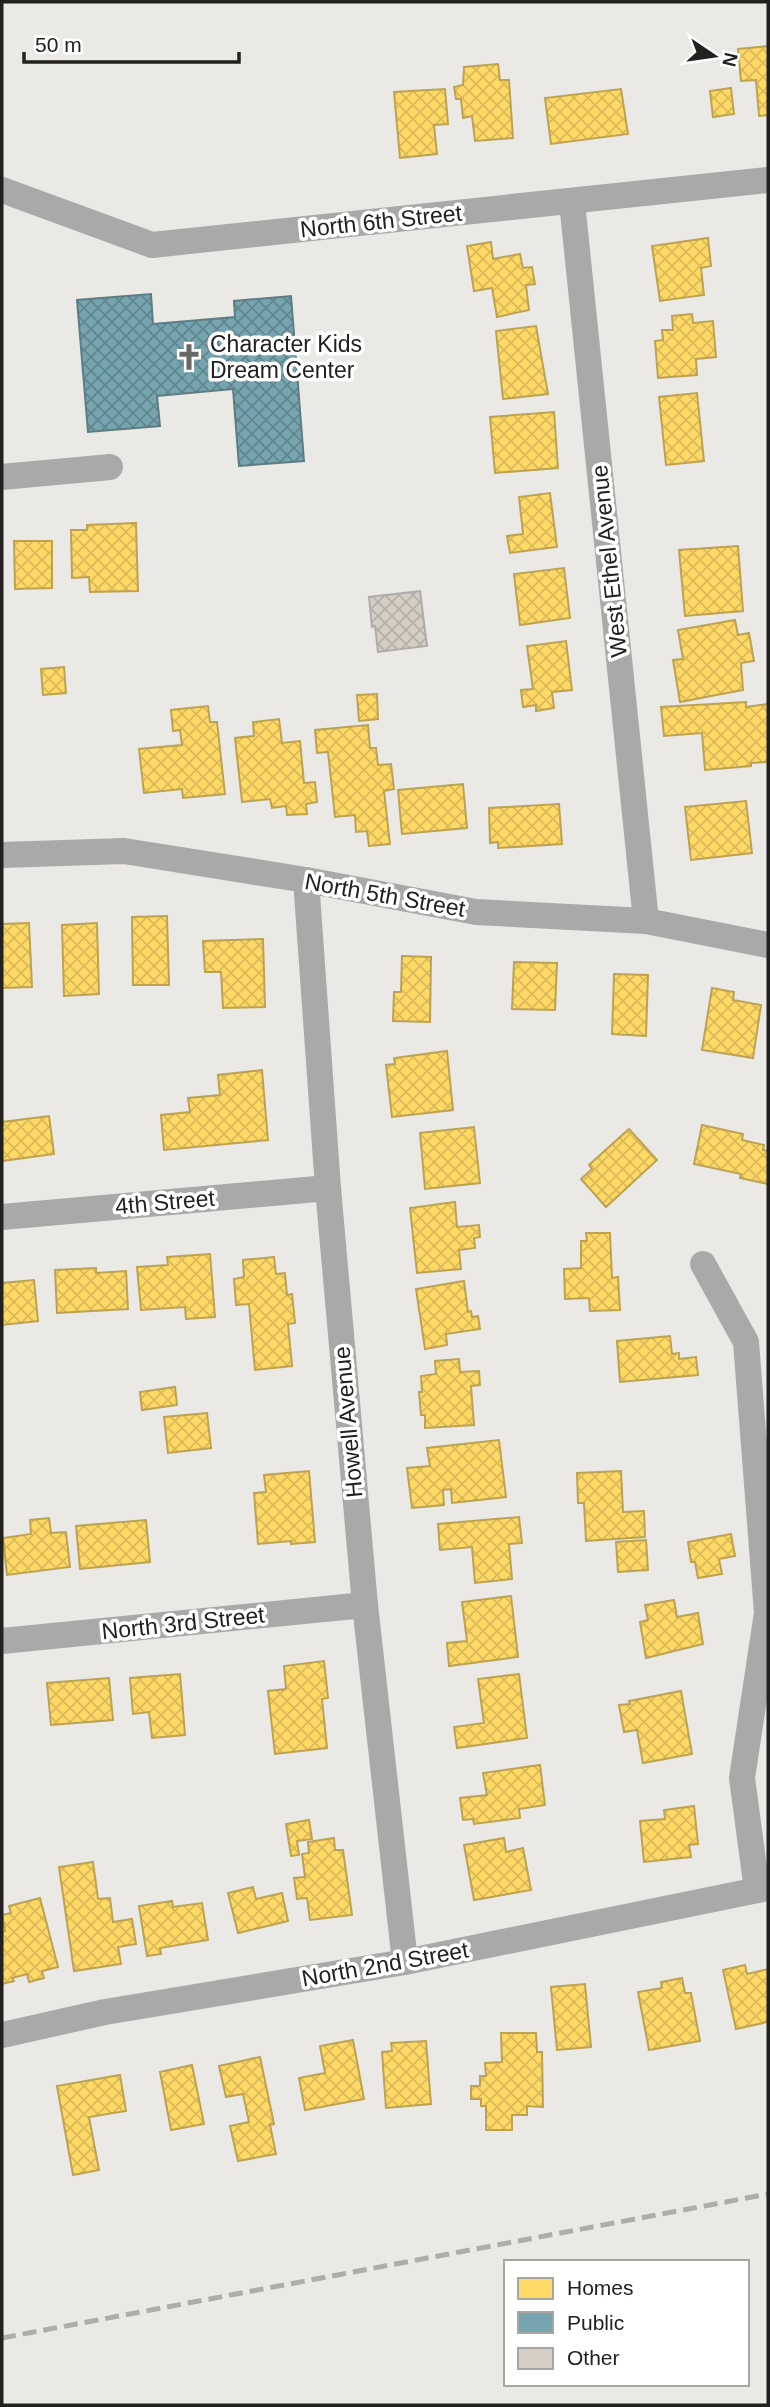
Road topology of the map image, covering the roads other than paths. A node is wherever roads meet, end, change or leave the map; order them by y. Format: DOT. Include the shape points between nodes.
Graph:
graph roads {
  1 [pos="768,180"];
  2 [pos="2,190"];
  3 [pos="572,202"];
  4 [pos="110,467"];
  5 [pos="2,477"];
  6 [pos="2,855"];
  7 [pos="306,880"];
  8 [pos="646,921"];
  9 [pos="768,946"];
  10 [pos="328,1188"];
  11 [pos="2,1217"];
  12 [pos="702,1264"];
  13 [pos="365,1605"];
  14 [pos="2,1641"];
  15 [pos="763,1889"];
  16 [pos="405,1962"];
  17 [pos="2,2035"];
  1 -- 3 [label="street, North 6th Street"];
  2 -- 3 [label="street, North 6th Street" via="152,244"];
  3 -- 8 [label="street, West Ethel Avenue"];
  4 -- 5 [label="street"];
  6 -- 7 [label="street, North 5th Street" via="124,851"];
  7 -- 8 [label="street, North 5th Street" via="477,912"];
  7 -- 10 [label="street, Howell Avenue"];
  8 -- 9 [label="street, North 5th Street"];
  10 -- 11 [label="street, 4th Street"];
  10 -- 13 [label="street, Howell Avenue"];
  12 -- 15 [label="street" via="746,1342 767,1613 742,1778"];
  13 -- 14 [label="street, North 3rd Street"];
  13 -- 16 [label="street, Howell Avenue"];
  15 -- 16 [label="street, North 2nd Street"];
  16 -- 17 [label="street, North 2nd Street" via="105,2012"];
}
